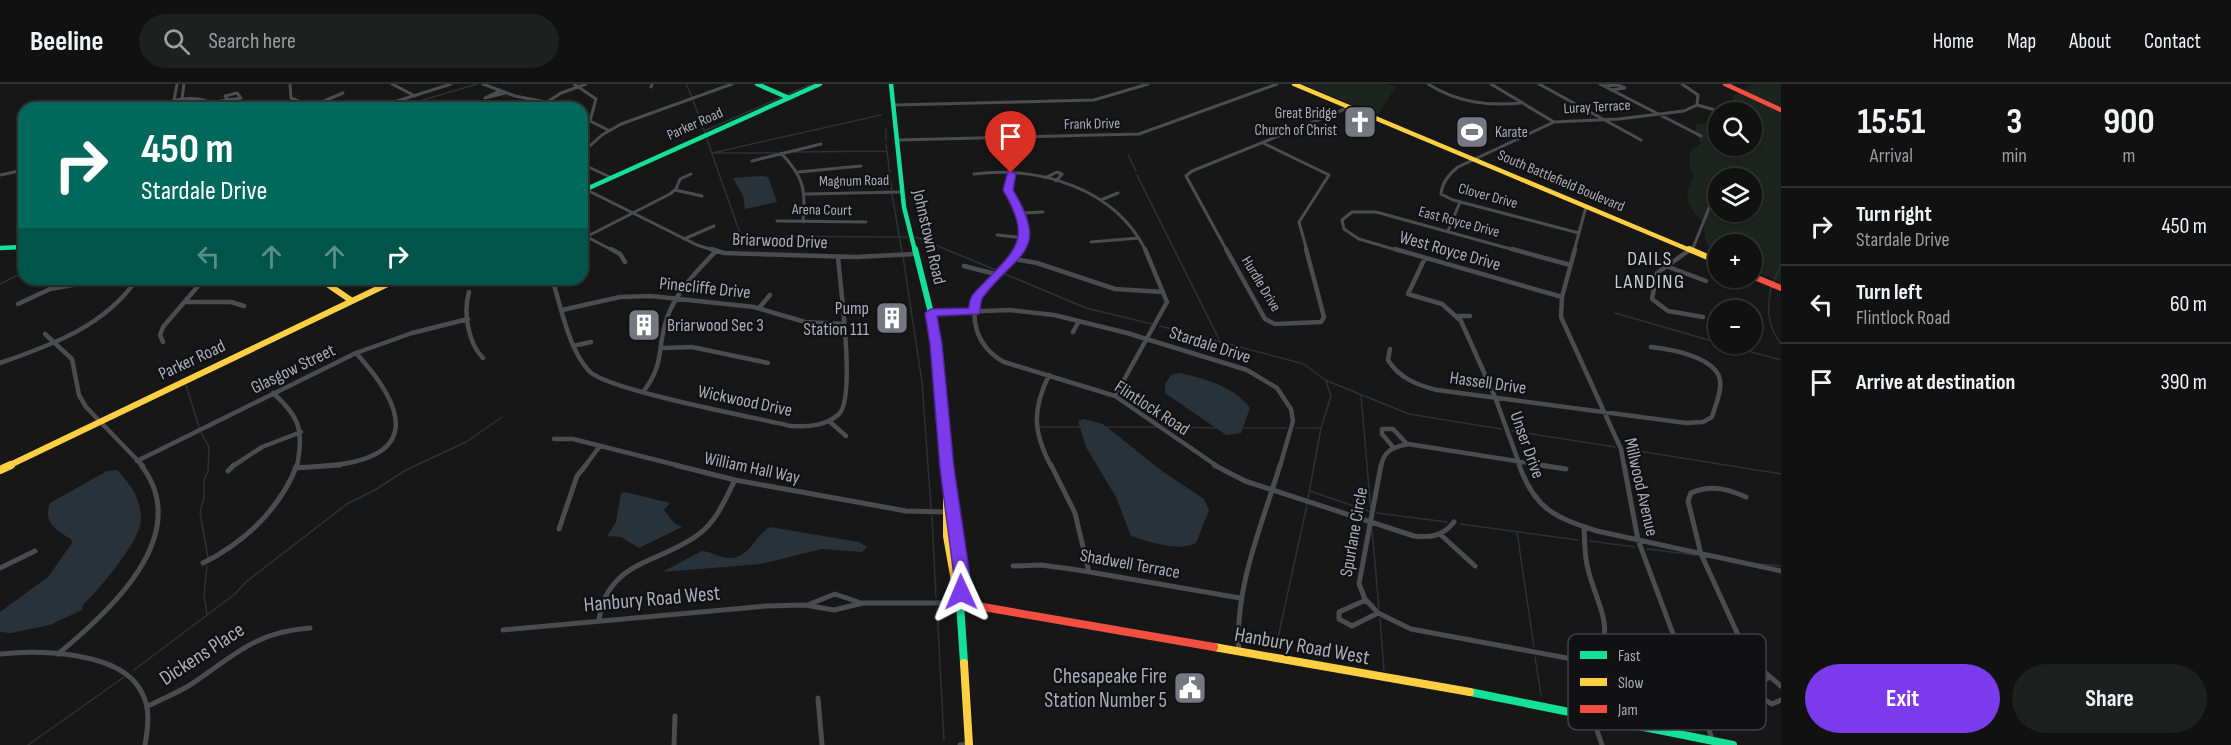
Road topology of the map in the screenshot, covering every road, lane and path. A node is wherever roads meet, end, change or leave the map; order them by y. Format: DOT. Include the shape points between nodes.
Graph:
graph roads {
  1 [pos="177,84"];
  2 [pos="184,84"];
  3 [pos="290,84"];
  4 [pos="392,84"];
  5 [pos="452,84"];
  6 [pos="483,84"];
  7 [pos="586,84"];
  8 [pos="716,84"];
  9 [pos="732,84"];
  10 [pos="757,84"];
  11 [pos="820,84"];
  12 [pos="891,84"];
  13 [pos="1148,84"];
  14 [pos="1277,84"];
  15 [pos="1294,84"];
  16 [pos="1428,84"];
  17 [pos="1491,84"];
  18 [pos="1539,84"];
  19 [pos="1600,84"];
  20 [pos="1682,84"];
  21 [pos="1725,84"];
  22 [pos="1736,84"];
  23 [pos="576,85"];
  24 [pos="1604,86"];
  25 [pos="721,88"];
  26 [pos="1611,90"];
  27 [pos="499,91"];
  28 [pos="728,92"];
  29 [pos="343,93"];
  30 [pos="506,93"];
  31 [pos="415,96"];
  32 [pos="789,98"];
  33 [pos="182,99"];
  34 [pos="227,99"];
  35 [pos="174,100"];
  36 [pos="168,102"];
  37 [pos="214,102"];
  38 [pos="295,102"];
  39 [pos="324,102"];
  40 [pos="395,102"];
  41 [pos="546,102"];
  42 [pos="1522,103"];
  43 [pos="893,105"];
  44 [pos="1697,105"];
  45 [pos="1781,105"];
  46 [pos="1350,107"];
  47 [pos="1708,108"];
  48 [pos="1781,110"];
  49 [pos="1656,114"];
  50 [pos="1604,121"];
  51 [pos="1554,122"];
  52 [pos="609,130"];
  53 [pos="1701,136"];
  54 [pos="898,140"];
  55 [pos="1641,140"];
  56 [pos="1263,142"];
  57 [pos="821,144"];
  58 [pos="588,148"];
  59 [pos="781,153"];
  60 [pos="1474,159"];
  61 [pos="752,161"];
  62 [pos="861,166"];
  63 [pos="588,167"];
  64 [pos="18,171"];
  65 [pos="798,172"];
  66 [pos="1011,173"];
  67 [pos="691,174"];
  68 [pos="974,174"];
  69 [pos="0,175"];
  70 [pos="610,177"];
  71 [pos="1045,178"];
  72 [pos="1056,181"];
  73 [pos="588,188"];
  74 [pos="675,190"];
  75 [pos="588,192"];
  76 [pos="902,192"];
  77 [pos="1118,193"];
  78 [pos="806,194"];
  79 [pos="702,196"];
  80 [pos="1101,200"];
  81 [pos="1460,202"];
  82 [pos="1586,207"];
  83 [pos="1708,208"];
  84 [pos="1043,212"];
  85 [pos="633,213"];
  86 [pos="1022,213"];
  87 [pos="1343,218"];
  88 [pos="777,221"];
  89 [pos="803,222"];
  90 [pos="866,222"];
  91 [pos="714,226"];
  92 [pos="1448,231"];
  93 [pos="1579,233"];
  94 [pos="997,235"];
  95 [pos="588,236"];
  96 [pos="588,238"];
  97 [pos="1024,238"];
  98 [pos="1139,238"];
  99 [pos="684,239"];
  100 [pos="1091,242"];
  101 [pos="18,247"];
  102 [pos="0,248"];
  103 [pos="1690,250"];
  104 [pos="716,251"];
  105 [pos="915,254"];
  106 [pos="838,257"];
  107 [pos="1708,257"];
  108 [pos="1425,258"];
  109 [pos="1014,259"];
  110 [pos="625,262"];
  111 [pos="1570,265"];
  112 [pos="964,266"];
  113 [pos="1666,266"];
  114 [pos="999,275"];
  115 [pos="1762,280"];
  116 [pos="1706,281"];
  117 [pos="75,285"];
  118 [pos="134,285"];
  119 [pos="199,285"];
  120 [pos="329,285"];
  121 [pos="385,285"];
  122 [pos="554,285"];
  123 [pos="1781,288"];
  124 [pos="470,292"];
  125 [pos="1163,292"];
  126 [pos="770,295"];
  127 [pos="1562,297"];
  128 [pos="678,298"];
  129 [pos="352,301"];
  130 [pos="186,302"];
  131 [pos="18,304"];
  132 [pos="244,306"];
  133 [pos="759,308"];
  134 [pos="562,310"];
  135 [pos="974,312"];
  136 [pos="931,313"];
  137 [pos="1458,316"];
  138 [pos="1470,316"];
  139 [pos="1703,317"];
  140 [pos="468,319"];
  141 [pos="1078,321"];
  142 [pos="844,324"];
  143 [pos="1073,332"];
  144 [pos="45,334"];
  145 [pos="1148,339"];
  146 [pos="55,342"];
  147 [pos="163,342"];
  148 [pos="591,342"];
  149 [pos="573,346"];
  150 [pos="1651,347"];
  151 [pos="662,348"];
  152 [pos="1390,350"];
  153 [pos="357,353"];
  154 [pos="483,358"];
  155 [pos="0,363"];
  156 [pos="768,363"];
  157 [pos="1049,375"];
  158 [pos="643,392"];
  159 [pos="273,393"];
  160 [pos="1115,396"];
  161 [pos="1495,398"];
  162 [pos="1605,412"];
  163 [pos="829,421"];
  164 [pos="99,422"];
  165 [pos="301,432"];
  166 [pos="846,436"];
  167 [pos="554,440"];
  168 [pos="1407,444"];
  169 [pos="600,446"];
  170 [pos="1393,447"];
  171 [pos="137,461"];
  172 [pos="1518,462"];
  173 [pos="295,468"];
  174 [pos="947,468"];
  175 [pos="1566,469"];
  176 [pos="0,470"];
  177 [pos="228,471"];
  178 [pos="735,480"];
  179 [pos="1273,490"];
  180 [pos="1746,497"];
  181 [pos="946,512"];
  182 [pos="1369,522"];
  183 [pos="1454,522"];
  184 [pos="1584,527"];
  185 [pos="559,529"];
  186 [pos="1441,535"];
  187 [pos="1638,540"];
  188 [pos="35,551"];
  189 [pos="1701,554"];
  190 [pos="203,563"];
  191 [pos="1013,566"];
  192 [pos="1475,567"];
  193 [pos="0,568"];
  194 [pos="1781,571"];
  195 [pos="1089,572"];
  196 [pos="1240,598"];
  197 [pos="1366,600"];
  198 [pos="863,603"];
  199 [pos="960,603"];
  200 [pos="805,606"];
  201 [pos="1378,613"];
  202 [pos="599,620"];
  203 [pos="310,628"];
  204 [pos="503,630"];
  205 [pos="1604,634"];
  206 [pos="1673,634"];
  207 [pos="1738,634"];
  208 [pos="1239,652"];
  209 [pos="0,654"];
  210 [pos="58,654"];
  211 [pos="1568,658"];
  212 [pos="1766,674"];
  213 [pos="1769,677"];
  214 [pos="1766,679"];
  215 [pos="1781,686"];
  216 [pos="818,698"];
  217 [pos="1781,700"];
  218 [pos="1766,701"];
  219 [pos="148,706"];
  220 [pos="1568,712"];
  221 [pos="675,716"];
  222 [pos="1597,730"];
  223 [pos="1660,730"];
  224 [pos="1709,730"];
  225 [pos="1713,741"];
  226 [pos="145,745"];
  227 [pos="674,745"];
  228 [pos="822,745"];
  229 [pos="960,745"];
  230 [pos="969,745"];
  231 [pos="1602,745"];
  232 [pos="1733,745"];
  1 -- 35 [label="street"];
  2 -- 33 [label="street"];
  3 -- 38 [label="street" via="287,92"];
  4 -- 31 [label="street"];
  5 -- 31 [label="street"];
  6 -- 27 [label="street"];
  7 -- 23 [label="street"];
  8 -- 25 [label="street"];
  9 -- 25 [label="street"];
  10 -- 32 [label="main road"];
  11 -- 32 [label="main road, Parker Road"];
  12 -- 43 [label="main road, Johnstown Road"];
  13 -- 43 [label="street" via="1094,100"];
  14 -- 54 [label="street, Frank Drive" via="1141,134"];
  15 -- 46 [label="main road, South Battlefield Boulevard"];
  16 -- 42 [label="street" via="1480,105"];
  17 -- 42 [label="street"];
  18 -- 50 [label="street"];
  19 -- 24 [label="street"];
  20 -- 44 [label="street" via="1698,96"];
  21 -- 48 [label="main road"];
  22 -- 45 [label="main road"];
  23 -- 41 [label="street"];
  23 -- 52 [label="street" via="596,99 590,121"];
  24 -- 26 [label="street"];
  24 -- 26 [label="street" via="1625,88"];
  25 -- 28 [label="street"];
  25 -- 52 [label="street"];
  26 -- 49 [label="street"];
  27 -- 30 [label="street"];
  27 -- 30 [label="street" via="485,98"];
  29 -- 39 [label="street"];
  30 -- 41 [label="street"];
  31 -- 40 [label="street"];
  32 -- 70 [label="main road, Parker Road"];
  33 -- 35 [label="street"];
  33 -- 37 [label="street"];
  34 -- 37 [label="street"];
  35 -- 36 [label="street"];
  42 -- 51 [label="street"];
  43 -- 54 [label="main road, Johnstown Road"];
  44 -- 47 [label="street"];
  44 -- 49 [label="street, Luray Terrace" via="1684,111"];
  46 -- 56 [label="street, Hurdle Drive"];
  46 -- 60 [label="main road, South Battlefield Boulevard"];
  49 -- 50 [label="street, Luray Terrace"];
  49 -- 53 [label="street"];
  50 -- 51 [label="street, Luray Terrace"];
  50 -- 55 [label="street"];
  51 -- 60 [label="street, Luray Terrace"];
  52 -- 58 [label="street"];
  54 -- 76 [label="main road, Johnstown Road"];
  56 -- 56 [label="street, Hurdle Drive" via="1186,176 1265,318 1275,324 1321,322 1324,317 1299,222 1329,175"];
  57 -- 59 [label="street"];
  59 -- 61 [label="street"];
  59 -- 65 [label="street"];
  60 -- 81 [label="street, Clover Drive" via="1453,171 1441,190 1444,196"];
  60 -- 82 [label="main road, South Battlefield Boulevard"];
  62 -- 65 [label="street"];
  63 -- 70 [label="street"];
  64 -- 69 [label="street"];
  65 -- 78 [label="street"];
  66 -- 68 [label="street"];
  66 -- 71 [label="street"];
  66 -- 86 [label="street" via="1008,190"];
  67 -- 74 [label="street" via="680,179"];
  70 -- 73 [label="main road, Parker Road"];
  71 -- 72 [label="street"];
  71 -- 72 [label="street" via="1058,171 1062,174"];
  72 -- 80 [label="street"];
  74 -- 79 [label="street"];
  74 -- 85 [label="street"];
  75 -- 85 [label="street, Briarwood Drive"];
  76 -- 78 [label="street, Magnum Road"];
  76 -- 105 [label="main road, Johnstown Road"];
  77 -- 80 [label="street"];
  78 -- 89 [label="street"];
  80 -- 98 [label="street" via="1127,220"];
  81 -- 92 [label="street"];
  81 -- 93 [label="street, Clover Drive"];
  82 -- 93 [label="street, Millwood Avenue"];
  82 -- 103 [label="main road, South Battlefield Boulevard"];
  83 -- 103 [label="street"];
  84 -- 86 [label="street"];
  85 -- 95 [label="street"];
  85 -- 99 [label="street, Briarwood Drive"];
  86 -- 97 [label="street"];
  87 -- 92 [label="street, East Royce Drive" via="1352,212 1371,211"];
  87 -- 108 [label="street, West Royce Drive" via="1344,229 1356,238"];
  88 -- 89 [label="street, Arena Court"];
  89 -- 90 [label="street, Arena Court"];
  91 -- 99 [label="street"];
  92 -- 111 [label="street, East Royce Drive"];
  93 -- 111 [label="street, Millwood Avenue"];
  94 -- 97 [label="street"];
  96 -- 110 [label="street" via="620,254"];
  97 -- 109 [label="street"];
  98 -- 100 [label="street"];
  98 -- 125 [label="street"];
  99 -- 104 [label="street, Briarwood Drive"];
  101 -- 102 [label="main road"];
  103 -- 107 [label="main road, South Battlefield Boulevard"];
  103 -- 113 [label="street"];
  104 -- 106 [label="street, Briarwood Drive"];
  104 -- 128 [label="street"];
  105 -- 106 [label="street, Briarwood Drive"];
  105 -- 136 [label="main road, Johnstown Road"];
  106 -- 142 [label="street"];
  108 -- 127 [label="street, West Royce Drive"];
  108 -- 137 [label="street" via="1408,294 1438,303"];
  109 -- 114 [label="street"];
  109 -- 125 [label="street" via="1115,289"];
  111 -- 127 [label="street, Millwood Avenue"];
  112 -- 114 [label="street"];
  113 -- 116 [label="street"];
  113 -- 139 [label="street" via="1656,273 1653,301 1669,312"];
  114 -- 135 [label="street" via="975,298"];
  115 -- 123 [label="main road"];
  117 -- 131 [label="street" via="48,290"];
  118 -- 146 [label="street" via="110,310"];
  119 -- 130 [label="street"];
  120 -- 129 [label="main road"];
  121 -- 129 [label="main road, Parker Road"];
  122 -- 134 [label="street, Wickwood Drive"];
  124 -- 140 [label="street" via="465,303"];
  125 -- 145 [label="street" via="1166,308"];
  126 -- 133 [label="street"];
  127 -- 162 [label="street, Millwood Avenue" via="1562,322"];
  128 -- 133 [label="street, Pinecliffe Drive"];
  128 -- 134 [label="street, Pinecliffe Drive" via="628,296"];
  128 -- 151 [label="street" via="664,326"];
  129 -- 164 [label="main road, Parker Road"];
  130 -- 132 [label="street" via="231,302"];
  130 -- 147 [label="street" via="164,327 160,335"];
  133 -- 142 [label="street, Pinecliffe Drive" via="805,322"];
  134 -- 149 [label="street, Wickwood Drive"];
  135 -- 136 [label="street, Stardale Drive"];
  135 -- 141 [label="street, Stardale Drive" via="1027,311"];
  135 -- 157 [label="street, Flintlock Road" via="981,344 991,355"];
  136 -- 174 [label="main road, Johnstown Road"];
  137 -- 138 [label="street"];
  137 -- 161 [label="street, Unser Drive"];
  140 -- 153 [label="street, Glasgow Street" via="412,333"];
  140 -- 154 [label="street" via="474,351"];
  141 -- 143 [label="street"];
  141 -- 145 [label="street, Stardale Drive"];
  142 -- 163 [label="street" via="846,403"];
  144 -- 146 [label="street"];
  145 -- 160 [label="street"];
  145 -- 179 [label="street, Stardale Drive" via="1243,368 1268,381 1283,396 1293,421"];
  146 -- 155 [label="street"];
  146 -- 164 [label="street" via="72,360 79,397"];
  148 -- 149 [label="street"];
  149 -- 158 [label="street, Wickwood Drive" via="591,374 612,385"];
  150 -- 162 [label="street, Hassell Drive" via="1692,356 1716,372 1720,382 1712,417 1697,424"];
  151 -- 156 [label="street" via="692,347"];
  151 -- 158 [label="street" via="659,368"];
  152 -- 161 [label="street, Hassell Drive" via="1390,365 1413,382 1437,390"];
  153 -- 159 [label="street, Glasgow Street"];
  153 -- 173 [label="street" via="391,396 395,437 383,451 362,461"];
  157 -- 160 [label="street, Flintlock Road"];
  157 -- 195 [label="street" via="1036,405 1037,436 1075,513"];
  158 -- 163 [label="street, Wickwood Drive" via="791,426"];
  159 -- 165 [label="street" via="294,414"];
  159 -- 171 [label="street, Glasgow Street"];
  160 -- 179 [label="street, Flintlock Road" via="1227,472"];
  161 -- 162 [label="street, Hassell Drive"];
  161 -- 172 [label="street, Unser Drive"];
  162 -- 187 [label="street, Millwood Avenue" via="1621,449"];
  163 -- 166 [label="street"];
  164 -- 171 [label="street"];
  164 -- 176 [label="main road, Parker Road"];
  165 -- 173 [label="street"];
  165 -- 177 [label="street" via="267,445"];
  167 -- 169 [label="street, William Hall Way" via="573,439"];
  168 -- 170 [label="street"];
  168 -- 170 [label="street" via="1393,429 1382,429"];
  168 -- 172 [label="street"];
  169 -- 178 [label="street, William Hall Way"];
  169 -- 185 [label="street" via="577,476"];
  170 -- 182 [label="street, Spurlane Circle" via="1382,460"];
  171 -- 210 [label="street" via="152,480 159,500 152,543 118,597"];
  172 -- 175 [label="street"];
  172 -- 184 [label="street, Unser Drive" via="1535,498 1560,517"];
  173 -- 190 [label="street" via="279,500 256,528 232,548"];
  174 -- 181 [label="main road, Johnstown Road"];
  174 -- 199 [label="main road, Johnstown Road" via="962,576"];
  178 -- 181 [label="street, William Hall Way" via="906,511"];
  178 -- 202 [label="street" via="718,513 699,534 614,582 603,599"];
  179 -- 182 [label="street, Flintlock Road"];
  179 -- 196 [label="street, Stardale Drive"];
  180 -- 189 [label="street" via="1712,488 1691,493 1688,501"];
  181 -- 199 [label="main road, Johnstown Road" via="953,579"];
  182 -- 186 [label="street, Flintlock Road" via="1414,536"];
  182 -- 197 [label="street, Spurlane Circle" via="1358,579"];
  183 -- 186 [label="street"];
  184 -- 187 [label="street, Unser Drive"];
  184 -- 205 [label="street" via="1587,567 1606,628"];
  186 -- 192 [label="street"];
  187 -- 189 [label="street, Unser Drive"];
  187 -- 206 [label="street, Millwood Avenue"];
  188 -- 193 [label="street"];
  189 -- 194 [label="street, Unser Drive"];
  189 -- 207 [label="street"];
  191 -- 195 [label="street, Shadwell Terrace" via="1041,565"];
  195 -- 196 [label="street, Shadwell Terrace"];
  196 -- 208 [label="street, Stardale Drive"];
  197 -- 201 [label="street, Spurlane Circle"];
  197 -- 201 [label="street" via="1339,612 1339,619 1352,626"];
  198 -- 199 [label="street, Hanbury Road West"];
  198 -- 200 [label="street, Hanbury Road West" via="834,610"];
  198 -- 200 [label="street, Hanbury Road West" via="835,594"];
  199 -- 208 [label="main road, Hanbury Road West"];
  199 -- 230 [label="main road, Johnstown Road"];
  200 -- 202 [label="street, Hanbury Road West"];
  201 -- 211 [label="street, Spurlane Circle" via="1411,629"];
  202 -- 204 [label="street, Hanbury Road West"];
  203 -- 219 [label="street, Dickens Place" via="288,628 252,640 186,687"];
  208 -- 220 [label="main road, Hanbury Road West"];
  209 -- 210 [label="street"];
  210 -- 219 [label="street" via="89,657 117,667 135,681"];
  212 -- 213 [label="street"];
  213 -- 214 [label="street"];
  213 -- 215 [label="street"];
  216 -- 228 [label="street"];
  217 -- 218 [label="street" via="1772,704"];
  219 -- 226 [label="street"];
  221 -- 227 [label="street"];
  222 -- 231 [label="street"];
  223 -- 225 [label="main road, Hanbury Road West"];
  224 -- 225 [label="street, Millwood Avenue"];
  225 -- 232 [label="main road, Hanbury Road West"];
  229 -- 230 [label="street"];
}
